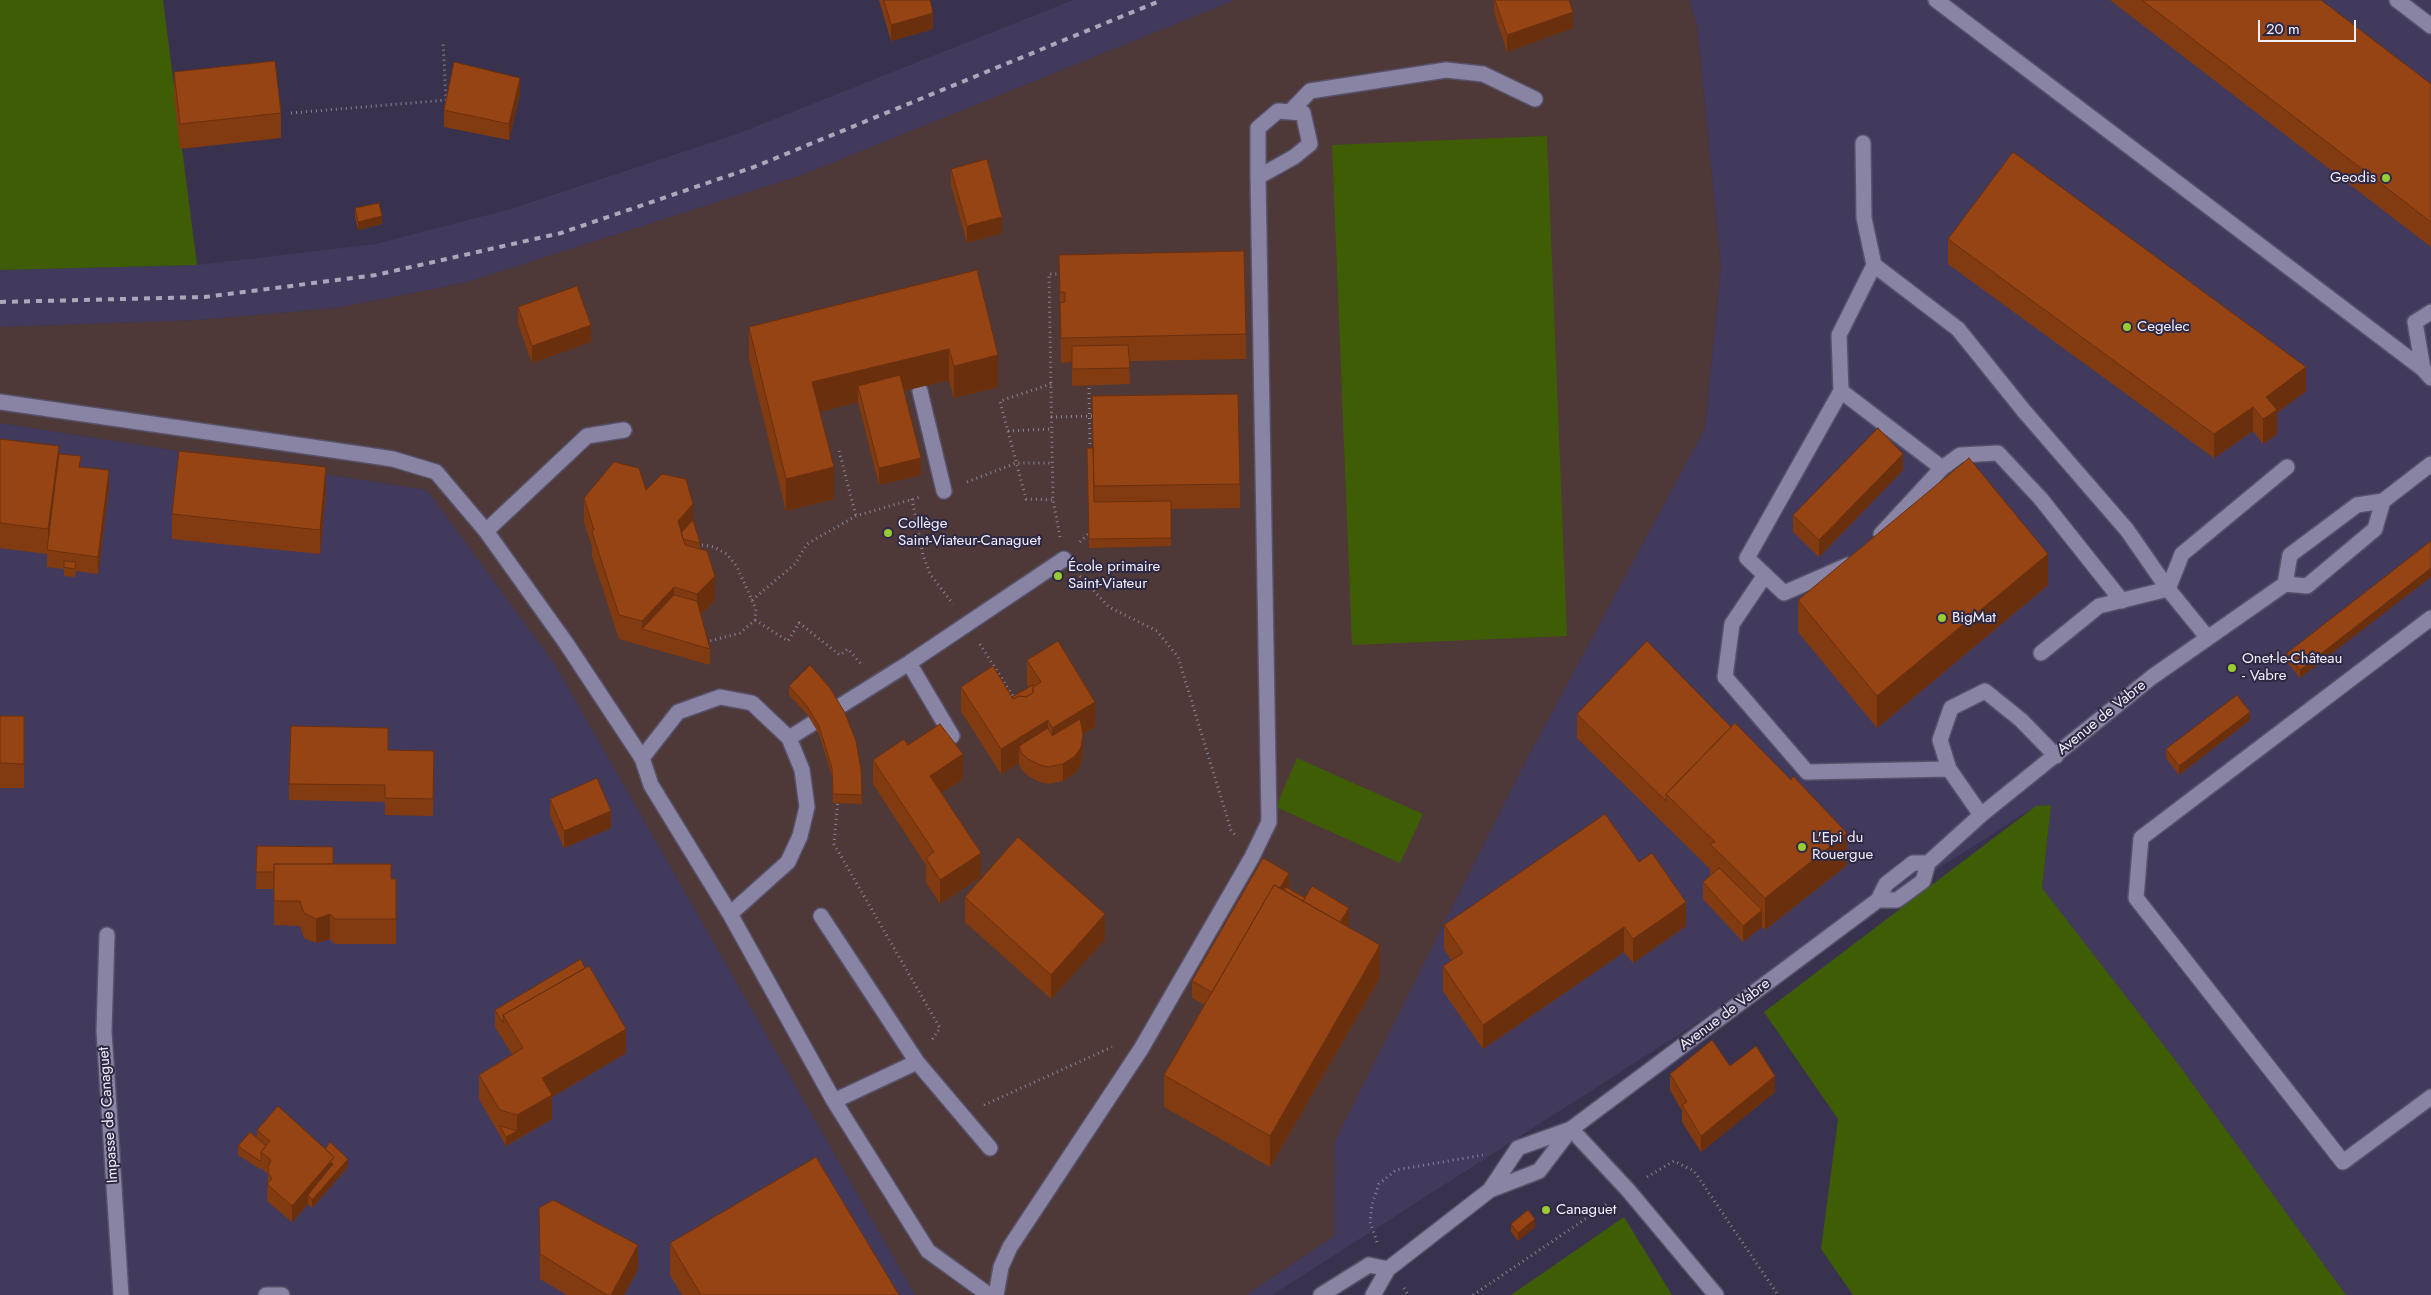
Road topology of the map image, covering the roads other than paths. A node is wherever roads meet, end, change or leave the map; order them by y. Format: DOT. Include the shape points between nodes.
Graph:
graph roads {
  1 [pos="1936,0"];
  2 [pos="2397,0"];
  3 [pos="2431,26"];
  4 [pos="1534,99"];
  5 [pos="1290,112"];
  6 [pos="1863,143"];
  7 [pos="1258,177"];
  8 [pos="1874,265"];
  9 [pos="2431,312"];
  10 [pos="2427,374"];
  11 [pos="920,391"];
  12 [pos="1841,391"];
  13 [pos="0,402"];
  14 [pos="624,430"];
  15 [pos="2431,464"];
  16 [pos="2287,467"];
  17 [pos="1942,468"];
  18 [pos="944,491"];
  19 [pos="2383,501"];
  20 [pos="486,531"];
  21 [pos="1872,544"];
  22 [pos="1859,556"];
  23 [pos="1064,559"];
  24 [pos="1765,575"];
  25 [pos="2285,584"];
  26 [pos="2168,589"];
  27 [pos="2122,600"];
  28 [pos="2431,618"];
  29 [pos="2207,637"];
  30 [pos="2041,653"];
  31 [pos="909,663"];
  32 [pos="952,736"];
  33 [pos="789,738"];
  34 [pos="2056,756"];
  35 [pos="642,758"];
  36 [pos="1949,769"];
  37 [pos="1981,815"];
  38 [pos="730,914"];
  39 [pos="821,916"];
  40 [pos="107,935"];
  41 [pos="917,1062"];
  42 [pos="2431,1097"];
  43 [pos="834,1101"];
  44 [pos="1571,1129"];
  45 [pos="990,1148"];
  46 [pos="1490,1190"];
  47 [pos="1388,1269"];
  48 [pos="121,1295"];
  49 [pos="266,1295"];
  50 [pos="282,1295"];
  51 [pos="989,1295"];
  52 [pos="996,1295"];
  53 [pos="1321,1295"];
  54 [pos="1373,1295"];
  55 [pos="1716,1295"];
  1 -- 10 [label="main road"];
  2 -- 3 [label="main road"];
  4 -- 5 [label="main road" via="1483,74 1446,70 1310,91"];
  5 -- 7 [label="main road" via="1278,110 1258,128"];
  5 -- 7 [label="main road" via="1303,114 1310,144"];
  6 -- 8 [label="main road" via="1864,218"];
  7 -- 52 [label="main road" via="1269,822 1141,1049 1010,1246 1001,1267"];
  8 -- 12 [label="main road" via="1839,335"];
  8 -- 26 [label="main road" via="1958,329 2024,412 2127,530"];
  9 -- 10 [label="main road" via="2415,322"];
  11 -- 18 [label="main road"];
  12 -- 17 [label="main road"];
  12 -- 24 [label="main road" via="1746,558"];
  13 -- 20 [label="main road" via="393,459 436,472"];
  14 -- 20 [label="main road" via="587,436"];
  15 -- 19 [label="main road"];
  16 -- 26 [label="main road" via="2182,554"];
  17 -- 21 [label="main road"];
  17 -- 27 [label="main road" via="1960,455 1998,453 2041,500"];
  19 -- 25 [label="main road" via="2357,506 2290,555"];
  19 -- 25 [label="main road" via="2375,528 2307,586"];
  20 -- 35 [label="main road"];
  22 -- 24 [label="main road" via="1853,563 1784,593"];
  23 -- 31 [label="main road"];
  24 -- 36 [label="main road" via="1732,624 1725,677 1807,772"];
  25 -- 29 [label="main road, Avenue de Vabre"];
  26 -- 27 [label="main road"];
  26 -- 29 [label="main road"];
  27 -- 30 [label="main road" via="2099,606"];
  28 -- 42 [label="main road" via="2141,838 2136,898 2343,1162"];
  29 -- 34 [label="main road, Avenue de Vabre" via="2152,677"];
  31 -- 32 [label="main road"];
  31 -- 33 [label="main road"];
  33 -- 35 [label="main road" via="752,703 720,697 678,712"];
  33 -- 38 [label="main road" via="802,770 806,798 807,808 800,836 788,862"];
  34 -- 36 [label="main road" via="2021,720 1985,691 1951,708 1940,740"];
  34 -- 37 [label="main road, Avenue de Vabre"];
  35 -- 38 [label="main road" via="651,785"];
  36 -- 37 [label="main road"];
  37 -- 44 [label="main road, Avenue de Vabre" via="1928,863 1923,881 1897,900 1878,900"];
  38 -- 43 [label="main road"];
  39 -- 41 [label="main road"];
  40 -- 48 [label="main road, Impasse de Canaguet" via="104,1031"];
  41 -- 43 [label="main road"];
  41 -- 45 [label="main road"];
  43 -- 51 [label="main road" via="928,1251"];
  44 -- 46 [label="main road" via="1539,1171"];
  44 -- 46 [label="main road" via="1518,1148"];
  44 -- 55 [label="main road" via="1628,1190"];
  46 -- 47 [label="main road"];
  47 -- 53 [label="main road" via="1369,1265"];
  47 -- 54 [label="main road"];
  49 -- 50 [label="main road"];
}
